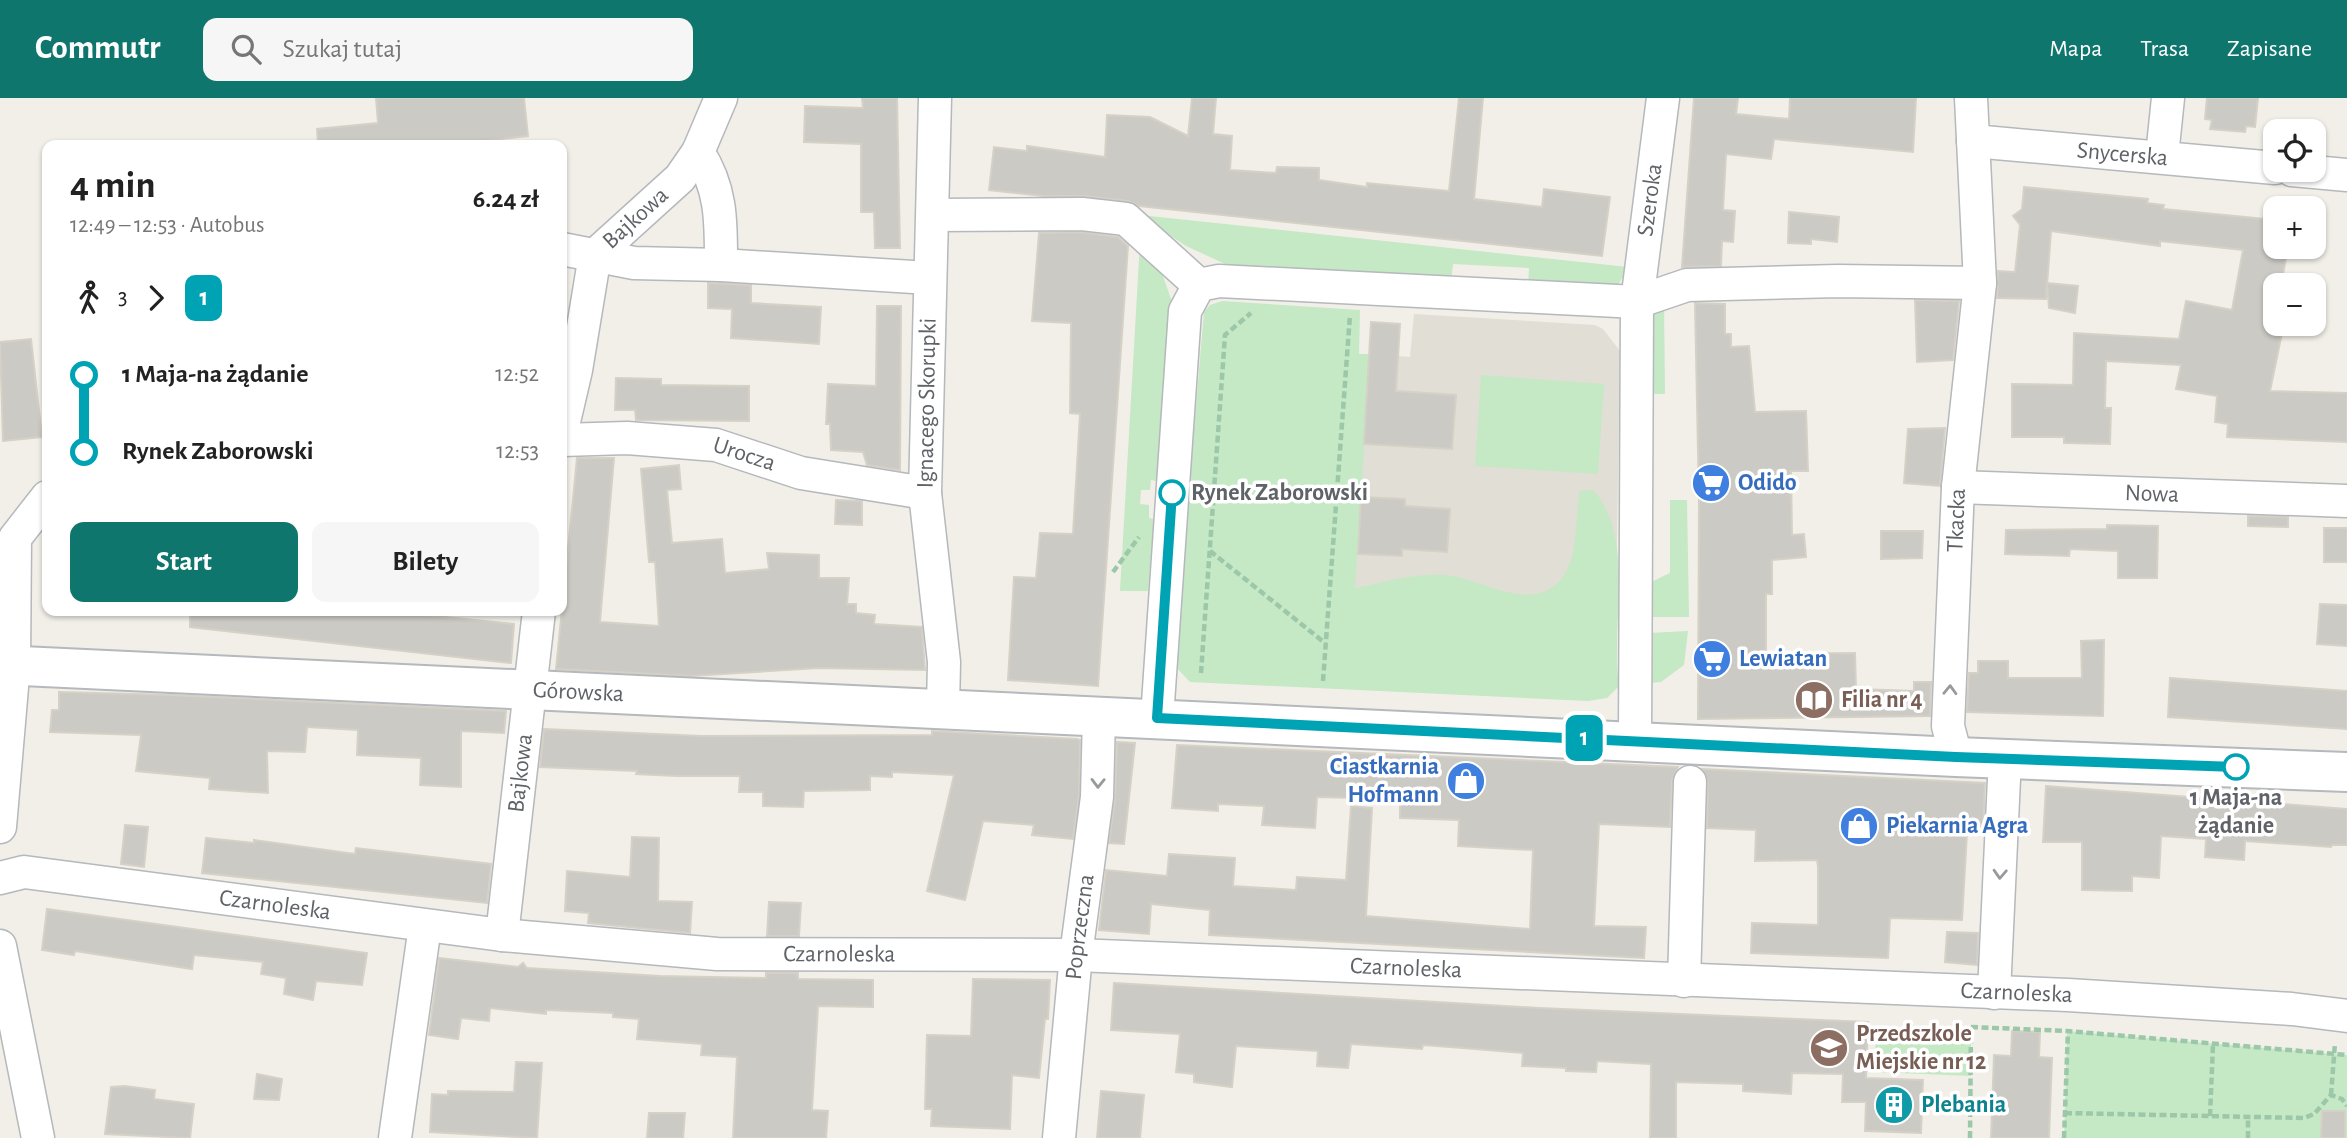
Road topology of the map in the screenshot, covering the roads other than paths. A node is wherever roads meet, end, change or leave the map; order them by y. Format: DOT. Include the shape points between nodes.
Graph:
graph roads {
  1 [pos="721,98"];
  2 [pos="935,98"];
  3 [pos="1664,98"];
  4 [pos="1971,98"];
  5 [pos="2168,98"];
  6 [pos="1973,141"];
  7 [pos="698,152"];
  8 [pos="2162,156"];
  9 [pos="2263,167"];
  10 [pos="2326,174"];
  11 [pos="2347,176"];
  12 [pos="933,215"];
  13 [pos="567,250"];
  14 [pos="595,255"];
  15 [pos="721,265"];
  16 [pos="929,278"];
  17 [pos="1980,283"];
  18 [pos="1199,285"];
  19 [pos="1637,302"];
  20 [pos="567,409"];
  21 [pos="567,440"];
  22 [pos="1958,487"];
  23 [pos="925,493"];
  24 [pos="2347,501"];
  25 [pos="42,503"];
  26 [pos="8,542"];
  27 [pos="538,616"];
  28 [pos="7,664"];
  29 [pos="530,688"];
  30 [pos="943,708"];
  31 [pos="1099,715"];
  32 [pos="1157,718"];
  33 [pos="1635,740"];
  34 [pos="1956,757"];
  35 [pos="2005,757"];
  36 [pos="2347,772"];
  37 [pos="1690,782"];
  38 [pos="0,827"];
  39 [pos="0,878"];
  40 [pos="425,926"];
  41 [pos="502,935"];
  42 [pos="0,946"];
  43 [pos="1076,956"];
  44 [pos="1684,981"];
  45 [pos="1983,992"];
  46 [pos="2340,1015"];
  47 [pos="38,1138"];
  48 [pos="395,1138"];
  49 [pos="1059,1138"];
  1 -- 7 [label="street, Bajkowa"];
  2 -- 12 [label="street, Ignacego Skorupki"];
  3 -- 19 [label="street, Szeroka"];
  4 -- 6 [label="street, Tkacka"];
  5 -- 8 [label="street"];
  6 -- 8 [label="street, Snycerska"];
  6 -- 17 [label="street, Tkacka"];
  7 -- 14 [label="street, Bajkowa" via="680,177"];
  7 -- 15 [label="street" via="721,206"];
  8 -- 9 [label="street, Snycerska"];
  10 -- 11 [label="street"];
  12 -- 16 [label="street, Ignacego Skorupki"];
  12 -- 18 [label="street" via="1082,214 1126,219"];
  13 -- 14 [label="street"];
  14 -- 15 [label="street" via="634,263"];
  14 -- 20 [label="street, Bajkowa"];
  15 -- 16 [label="street"];
  16 -- 23 [label="street, Ignacego Skorupki"];
  17 -- 19 [label="street" via="1687,285"];
  17 -- 22 [label="street, Tkacka"];
  18 -- 19 [label="street" via="1219,281 1346,308"];
  18 -- 32 [label="street" via="1185,311"];
  19 -- 33 [label="street"];
  21 -- 23 [label="street, Urocza" via="627,438 716,445 801,473"];
  22 -- 24 [label="street, Nowa"];
  34 -- 22 [label="street, Tkacka, one-way" via="1948,726"];
  23 -- 30 [label="street, Ignacego Skorupki" via="944,662"];
  25 -- 26 [label="street"];
  26 -- 28 [label="street"];
  27 -- 29 [label="street, Bajkowa"];
  28 -- 29 [label="street, Górowska"];
  28 -- 38 [label="street"];
  29 -- 30 [label="street, Górowska"];
  29 -- 41 [label="street, Bajkowa"];
  30 -- 31 [label="street, Górowska"];
  31 -- 32 [label="street, Górowska"];
  31 -- 43 [label="street, Poprzeczna, one-way" via="1097,797"];
  32 -- 33 [label="street"];
  33 -- 34 [label="street"];
  34 -- 35 [label="street"];
  35 -- 36 [label="street"];
  35 -- 45 [label="street, one-way"];
  37 -- 44 [label="street"];
  39 -- 40 [label="street, Czarnoleska" via="24,872"];
  40 -- 41 [label="street, Czarnoleska"];
  40 -- 48 [label="street"];
  41 -- 43 [label="street, Czarnoleska" via="717,954"];
  42 -- 47 [label="street"];
  43 -- 44 [label="street, Czarnoleska"];
  43 -- 49 [label="street, Poprzeczna"];
  44 -- 45 [label="street, Czarnoleska"];
  45 -- 46 [label="street, Czarnoleska"];
}
